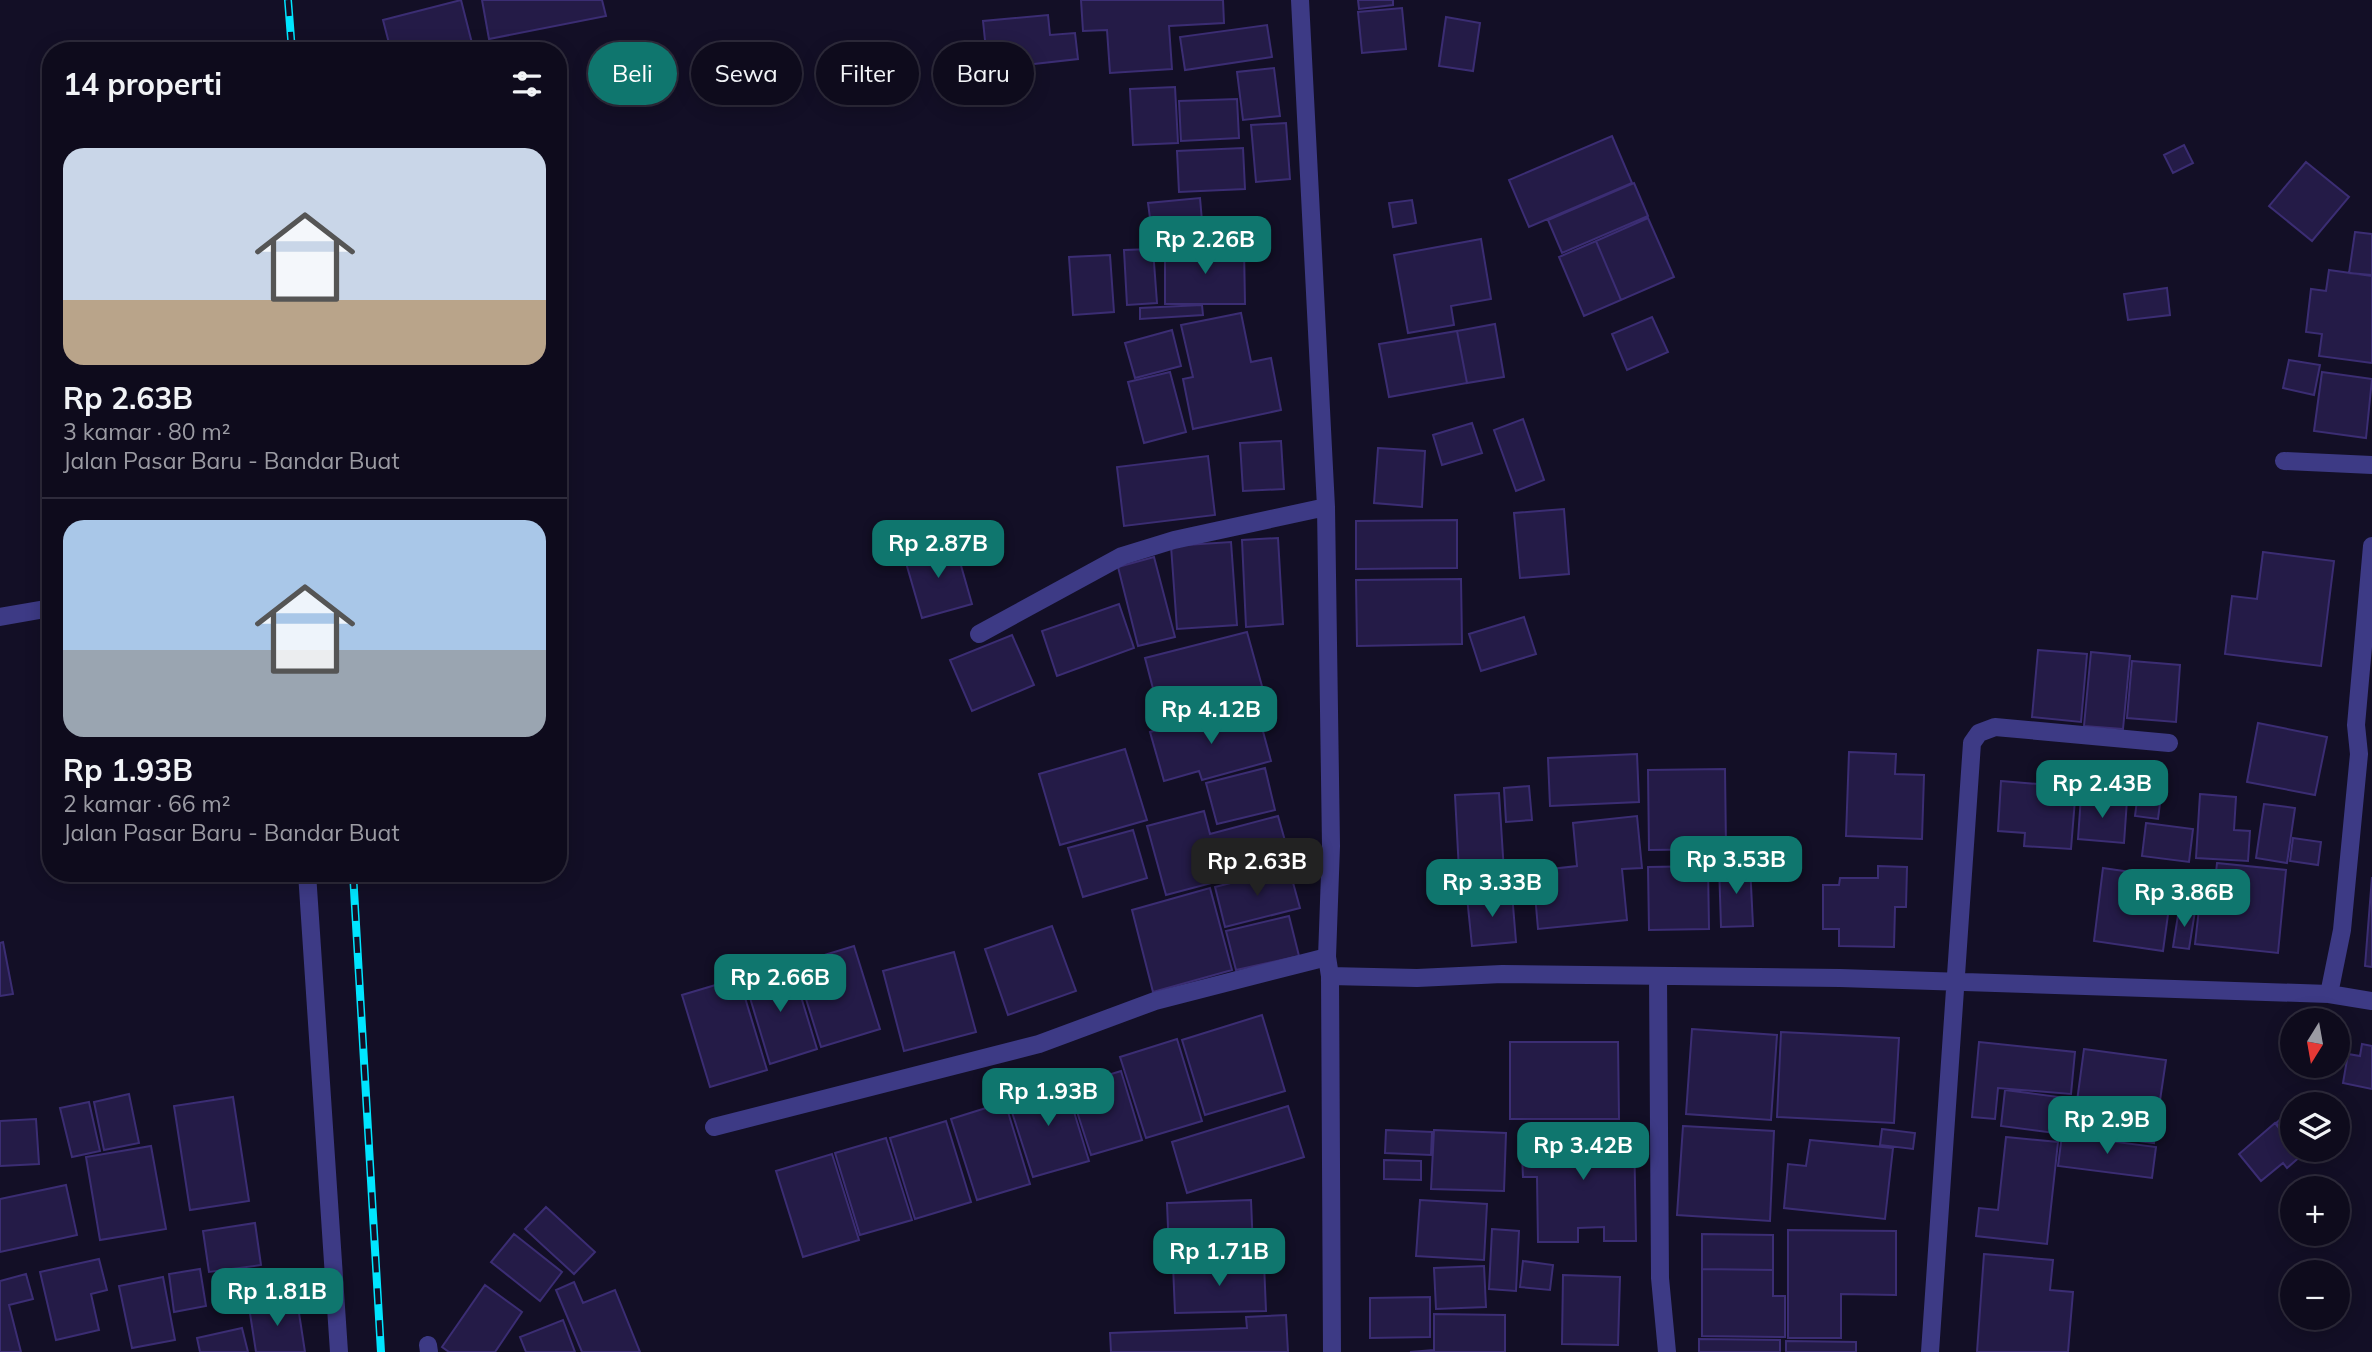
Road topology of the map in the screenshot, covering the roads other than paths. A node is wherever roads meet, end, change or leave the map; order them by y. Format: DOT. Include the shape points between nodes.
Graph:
graph roads {
  1 [pos="1300,0"];
  2 [pos="2284,461"];
  3 [pos="2372,465"];
  4 [pos="1325,507"];
  5 [pos="2372,546"];
  6 [pos="42,610"];
  7 [pos="0,617"];
  8 [pos="979,634"];
  9 [pos="2364,726"];
  10 [pos="2169,743"];
  11 [pos="308,882"];
  12 [pos="1327,957"];
  13 [pos="1330,976"];
  14 [pos="1658,976"];
  15 [pos="1956,981"];
  16 [pos="2329,994"];
  17 [pos="2372,1002"];
  18 [pos="714,1127"];
  19 [pos="339,1352"];
  20 [pos="1332,1352"];
  21 [pos="1667,1352"];
  22 [pos="1930,1352"];
  1 -- 4 [label="street"];
  2 -- 3 [label="street"];
  4 -- 8 [label="street" via="1122,555"];
  4 -- 12 [label="street" via="1331,846"];
  5 -- 9 [label="street"];
  6 -- 7 [label="street"];
  9 -- 16 [label="street" via="2342,930"];
  10 -- 15 [label="street" via="1995,727 1979,733 1972,743 1968,775"];
  11 -- 19 [label="street"];
  12 -- 13 [label="street"];
  12 -- 18 [label="street" via="1155,1001 1039,1044"];
  13 -- 14 [label="street"];
  13 -- 20 [label="street"];
  14 -- 15 [label="street"];
  14 -- 21 [label="street" via="1660,1278"];
  15 -- 16 [label="street"];
  15 -- 22 [label="street"];
  16 -- 17 [label="street"];
}
